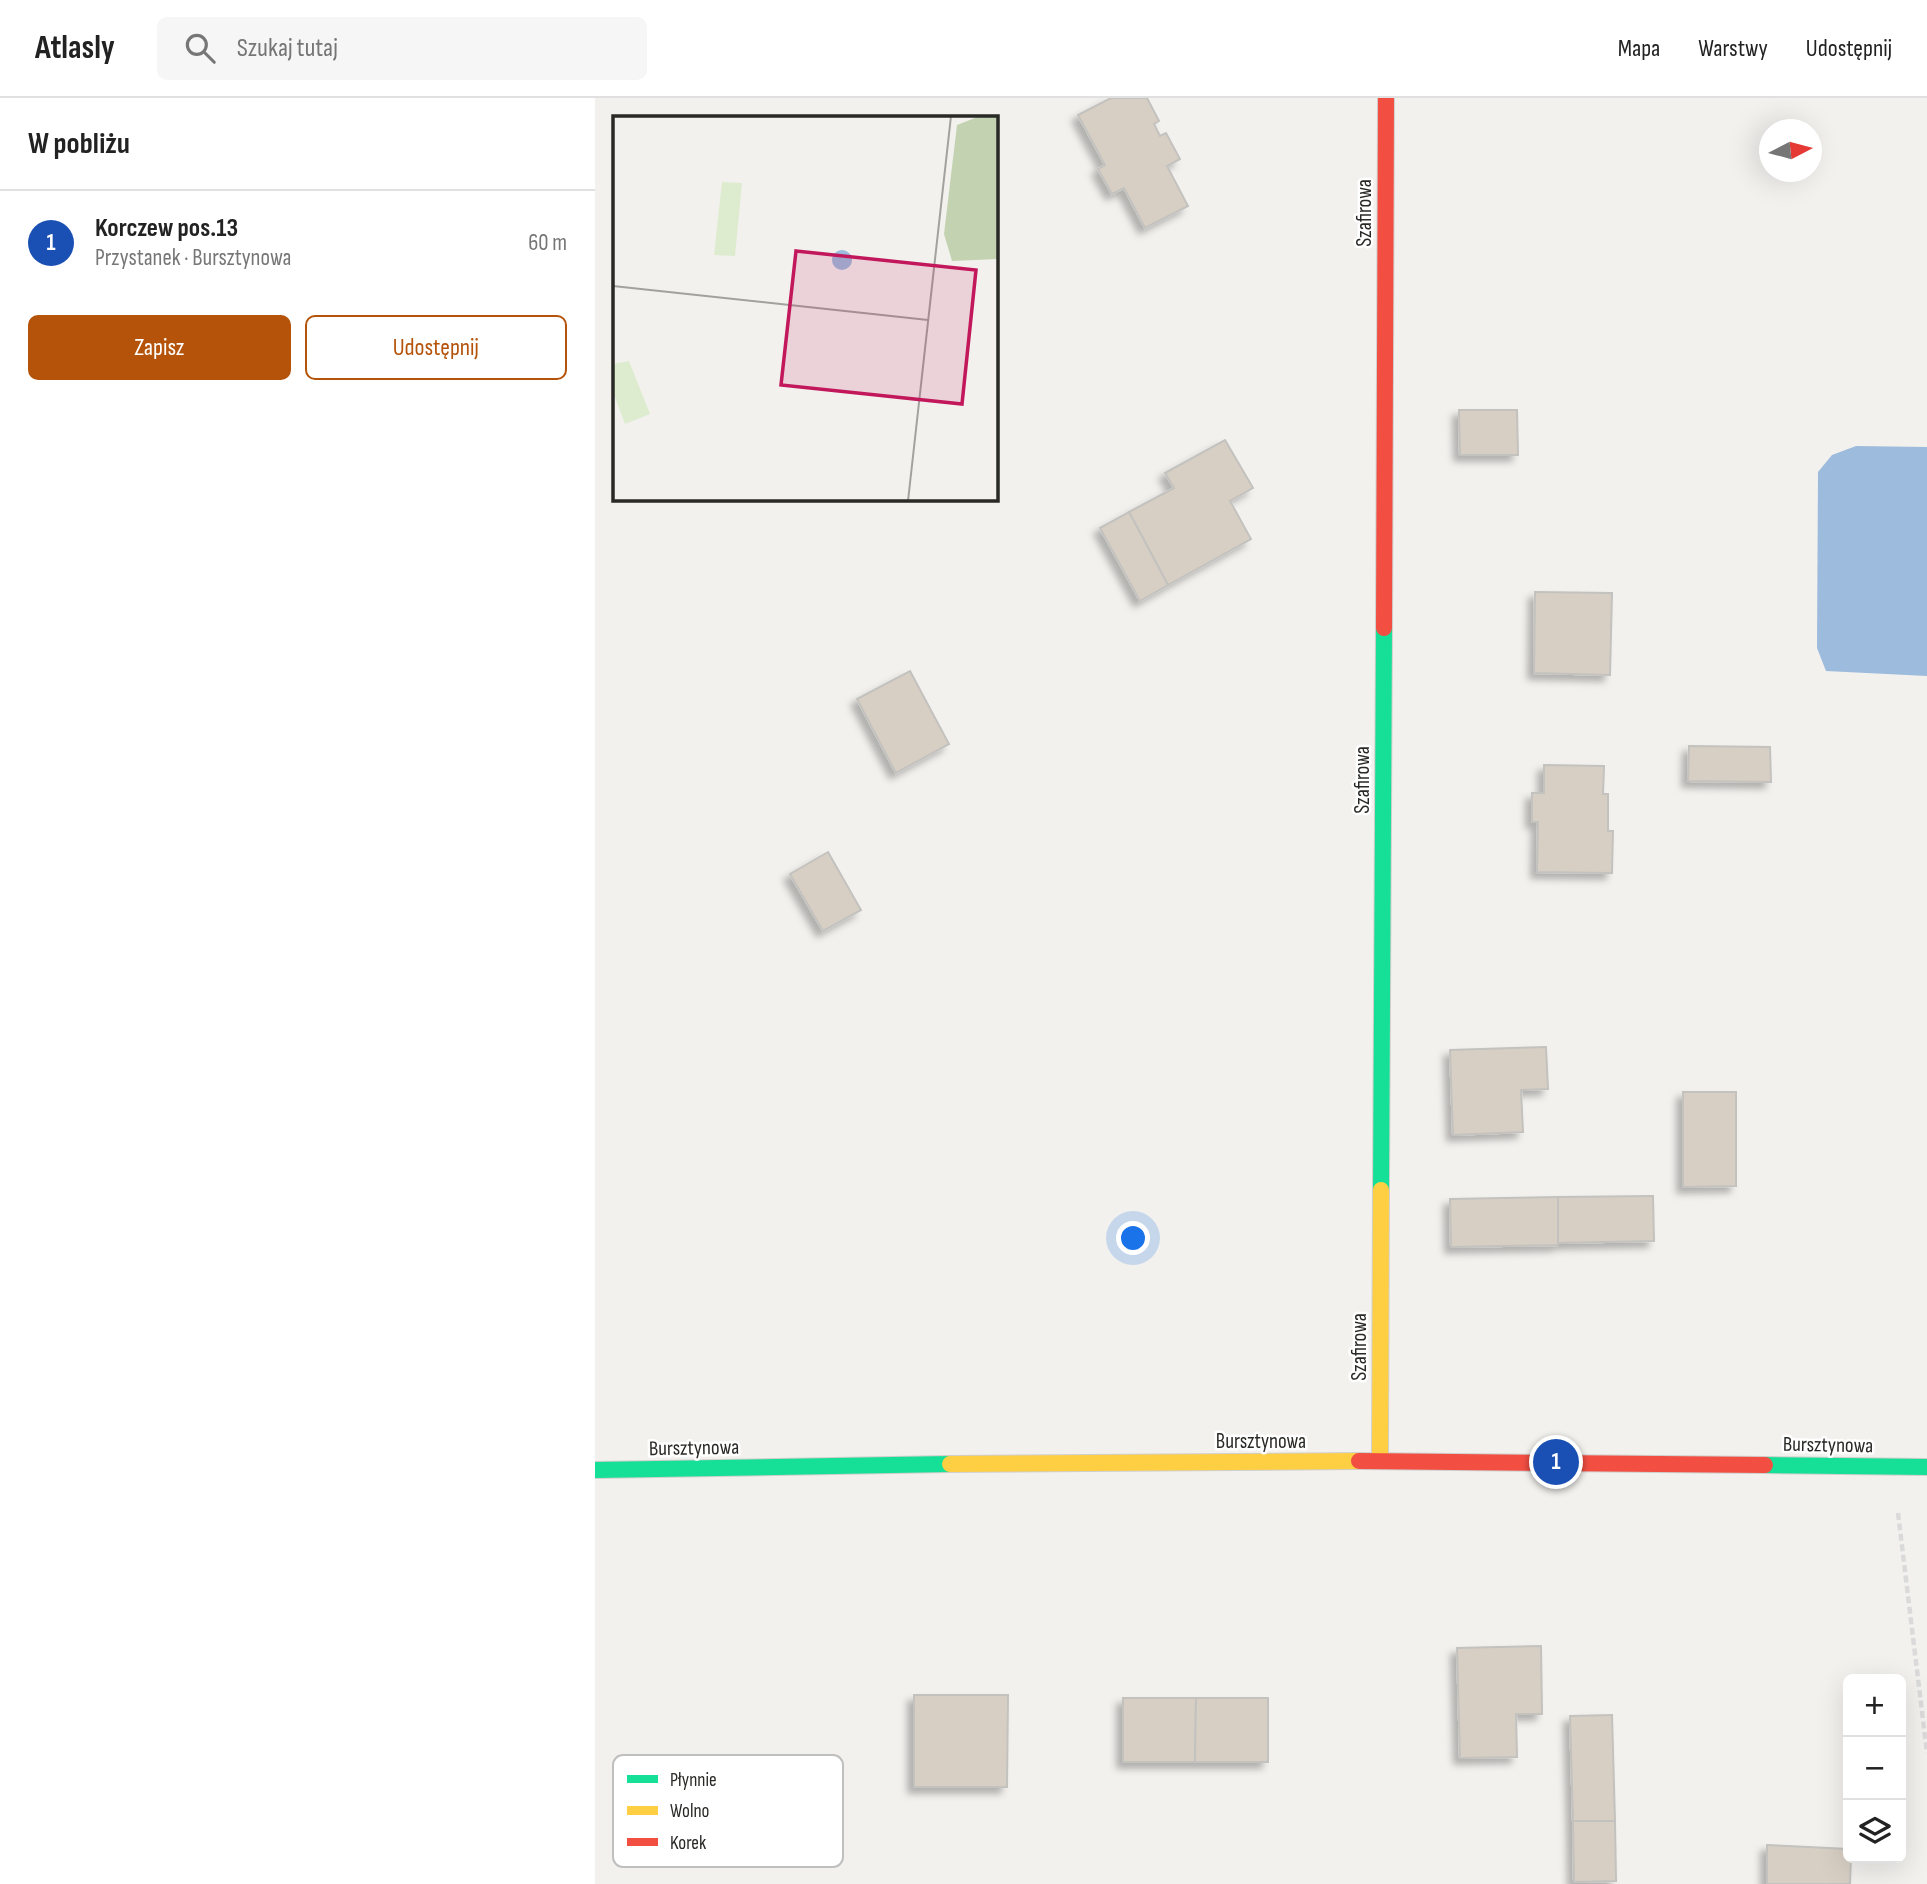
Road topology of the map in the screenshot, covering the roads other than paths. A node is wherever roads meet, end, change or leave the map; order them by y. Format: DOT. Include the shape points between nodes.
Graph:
graph roads {
  1 [pos="1386,98"];
  2 [pos="1380,1461"];
  3 [pos="1927,1467"];
  4 [pos="595,1470"];
  1 -- 2 [label="street, Szafirowa"];
  2 -- 3 [label="street, Bursztynowa"];
  2 -- 4 [label="street, Bursztynowa"];
}
